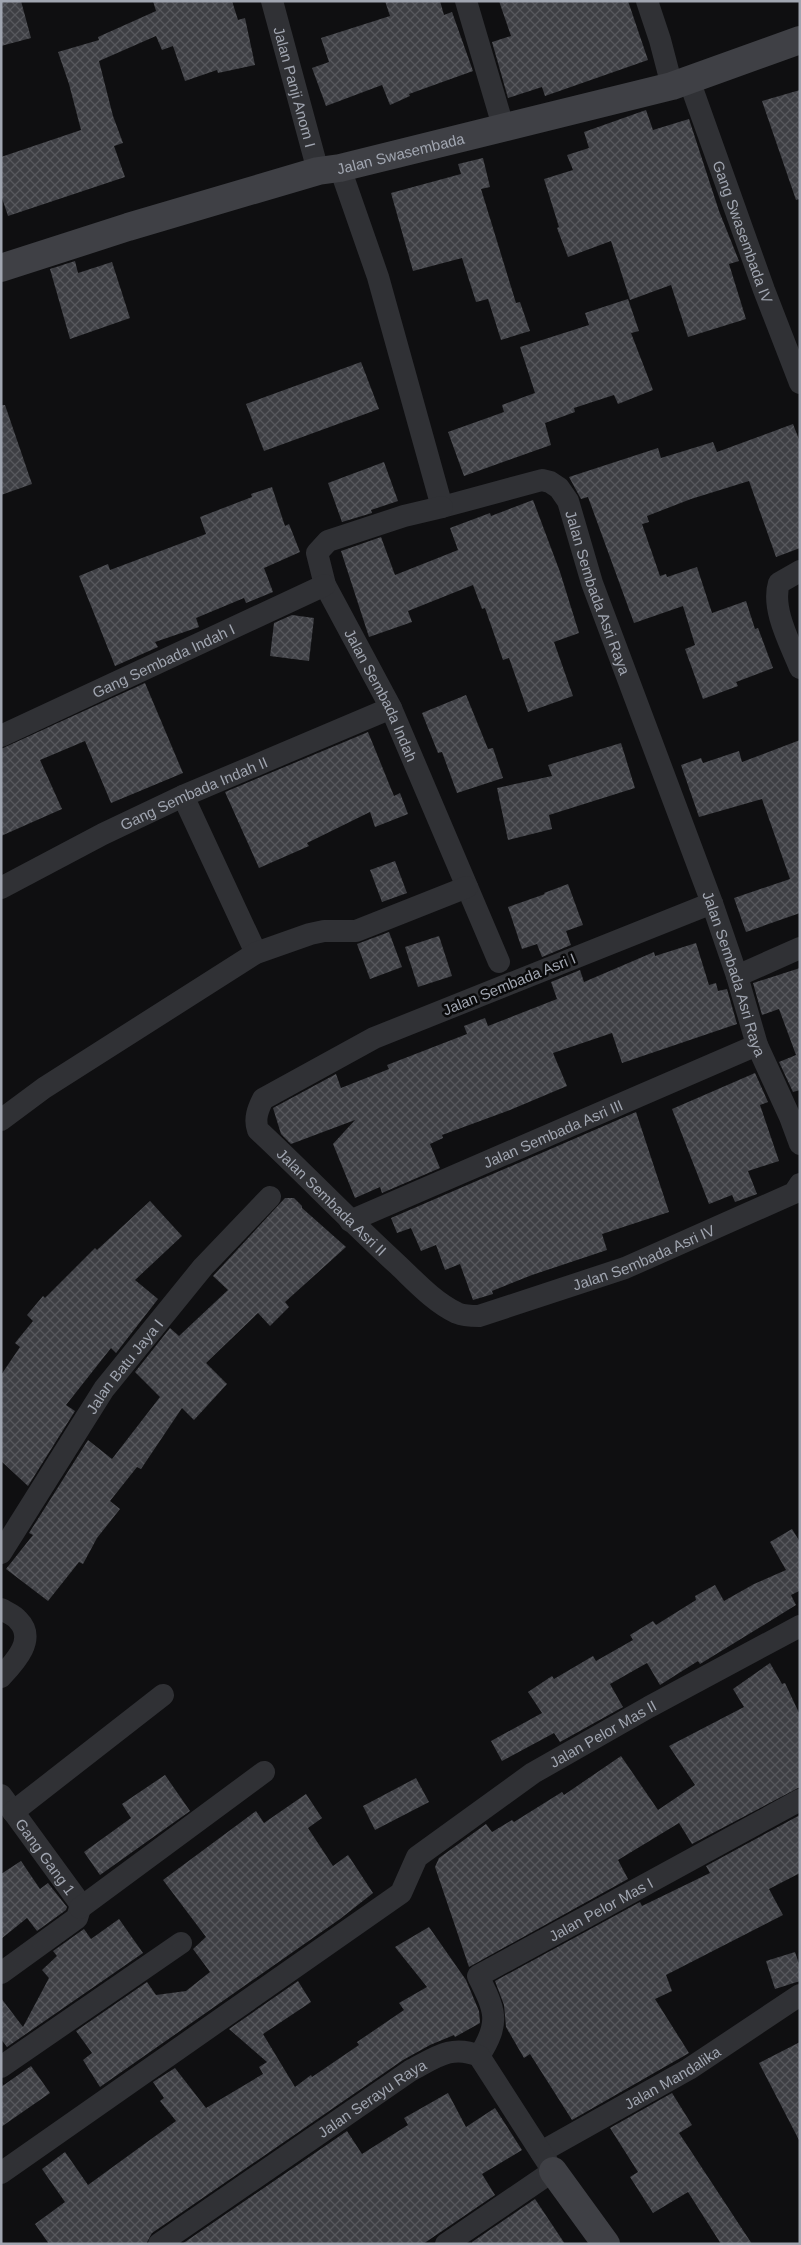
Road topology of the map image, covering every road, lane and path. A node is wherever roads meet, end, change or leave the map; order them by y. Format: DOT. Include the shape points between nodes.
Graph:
graph roads {
  1 [pos="272,1"];
  2 [pos="466,1"];
  3 [pos="647,1"];
  4 [pos="800,40"];
  5 [pos="681,83"];
  6 [pos="503,126"];
  7 [pos="329,170"];
  8 [pos="1,268"];
  9 [pos="800,383"];
  10 [pos="442,507"];
  11 [pos="800,571"];
  12 [pos="325,585"];
  13 [pos="800,668"];
  14 [pos="390,708"];
  15 [pos="1,736"];
  16 [pos="183,796"];
  17 [pos="467,887"];
  18 [pos="1,888"];
  19 [pos="712,903"];
  20 [pos="800,948"];
  21 [pos="256,953"];
  22 [pos="499,962"];
  23 [pos="737,976"];
  24 [pos="757,1045"];
  25 [pos="310,1072"];
  26 [pos="795,1115"];
  27 [pos="1,1120"];
  28 [pos="800,1144"];
  29 [pos="800,1184"];
  30 [pos="270,1197"];
  31 [pos="350,1221"];
  32 [pos="479,1316"];
  33 [pos="1,1553"];
  34 [pos="1,1609"];
  35 [pos="800,1626"];
  36 [pos="2,1676"];
  37 [pos="163,1695"];
  38 [pos="264,1772"];
  39 [pos="800,1800"];
  40 [pos="7,1803"];
  41 [pos="80,1908"];
  42 [pos="181,1943"];
  43 [pos="1,1973"];
  44 [pos="800,1995"];
  45 [pos="479,2056"];
  46 [pos="1,2067"];
  47 [pos="547,2162"];
  48 [pos="1,2173"];
  49 [pos="159,2244"];
  50 [pos="446,2244"];
  51 [pos="606,2244"];
  1 -- 7 [label="street, Jalan Panji Anom I"];
  2 -- 6 [label="street"];
  3 -- 5 [label="street, Gang Swasembada IV" via="660,40"];
  4 -- 5 [label="street, Jalan Swasembada"];
  5 -- 6 [label="street, Jalan Swasembada"];
  5 -- 9 [label="street, Gang Swasembada IV"];
  6 -- 7 [label="street, Jalan Swasembada"];
  7 -- 8 [label="street, Jalan Swasembada" via="128,227"];
  7 -- 10 [label="street" via="378,277"];
  10 -- 12 [label="street, Jalan Sembada Indah" via="328,541 317,553"];
  10 -- 19 [label="street, Jalan Sembada Asri Raya" via="542,480 560,488 568,501 592,583"];
  11 -- 13 [label="street" via="779,583 776,592 779,610"];
  12 -- 14 [label="street, Jalan Sembada Indah"];
  12 -- 15 [label="street, Gang Sembada Indah I"];
  14 -- 16 [label="street, Gang Sembada Indah II"];
  14 -- 17 [label="street, Jalan Sembada Indah"];
  16 -- 18 [label="street, Gang Sembada Indah II" via="102,834"];
  16 -- 21 [label="street"];
  17 -- 21 [label="street" via="356,930 310,934"];
  17 -- 22 [label="street, Jalan Sembada Indah"];
  19 -- 23 [label="street, Jalan Sembada Asri Raya"];
  19 -- 25 [label="street, Jalan Sembada Asri I" via="374,1038"];
  20 -- 23 [label="street"];
  21 -- 27 [label="street" via="44,1088"];
  23 -- 24 [label="street, Jalan Sembada Asri Raya"];
  24 -- 26 [label="street, Jalan Sembada Asri Raya"];
  24 -- 31 [label="street, Jalan Sembada Asri III"];
  25 -- 31 [label="street, Jalan Sembada Asri II" via="263,1099 257,1110 256,1125"];
  26 -- 28 [label="street, Jalan Sembada Asri Raya"];
  29 -- 32 [label="street, Jalan Sembada Asri IV" via="794,1193 625,1268"];
  30 -- 33 [label="street, Jalan Batu Jaya I" via="203,1267 104,1389"];
  31 -- 32 [label="street, Jalan Sembada Asri II" via="438,1302 458,1314"];
  34 -- 36 [label="street" via="18,1620 27,1638"];
  35 -- 48 [label="street, Jalan Pelor Mas II" via="533,1773 417,1857 401,1892"];
  37 -- 40 [label="street"];
  38 -- 41 [label="street"];
  39 -- 45 [label="street, Jalan Pelor Mas I" via="478,1976 494,2011 489,2040"];
  40 -- 41 [label="street, Gang Gang 1" via="79,1902"];
  41 -- 43 [label="street, Gang Gang 1" via="78,1918"];
  42 -- 46 [label="street"];
  44 -- 47 [label="street, Jalan Mandalika"];
  45 -- 47 [label="street"];
  45 -- 49 [label="street, Jalan Serayu Raya" via="454,2051 410,2071"];
  47 -- 50 [label="street, Jalan Mandalika"];
  47 -- 51 [label="street"];
}
